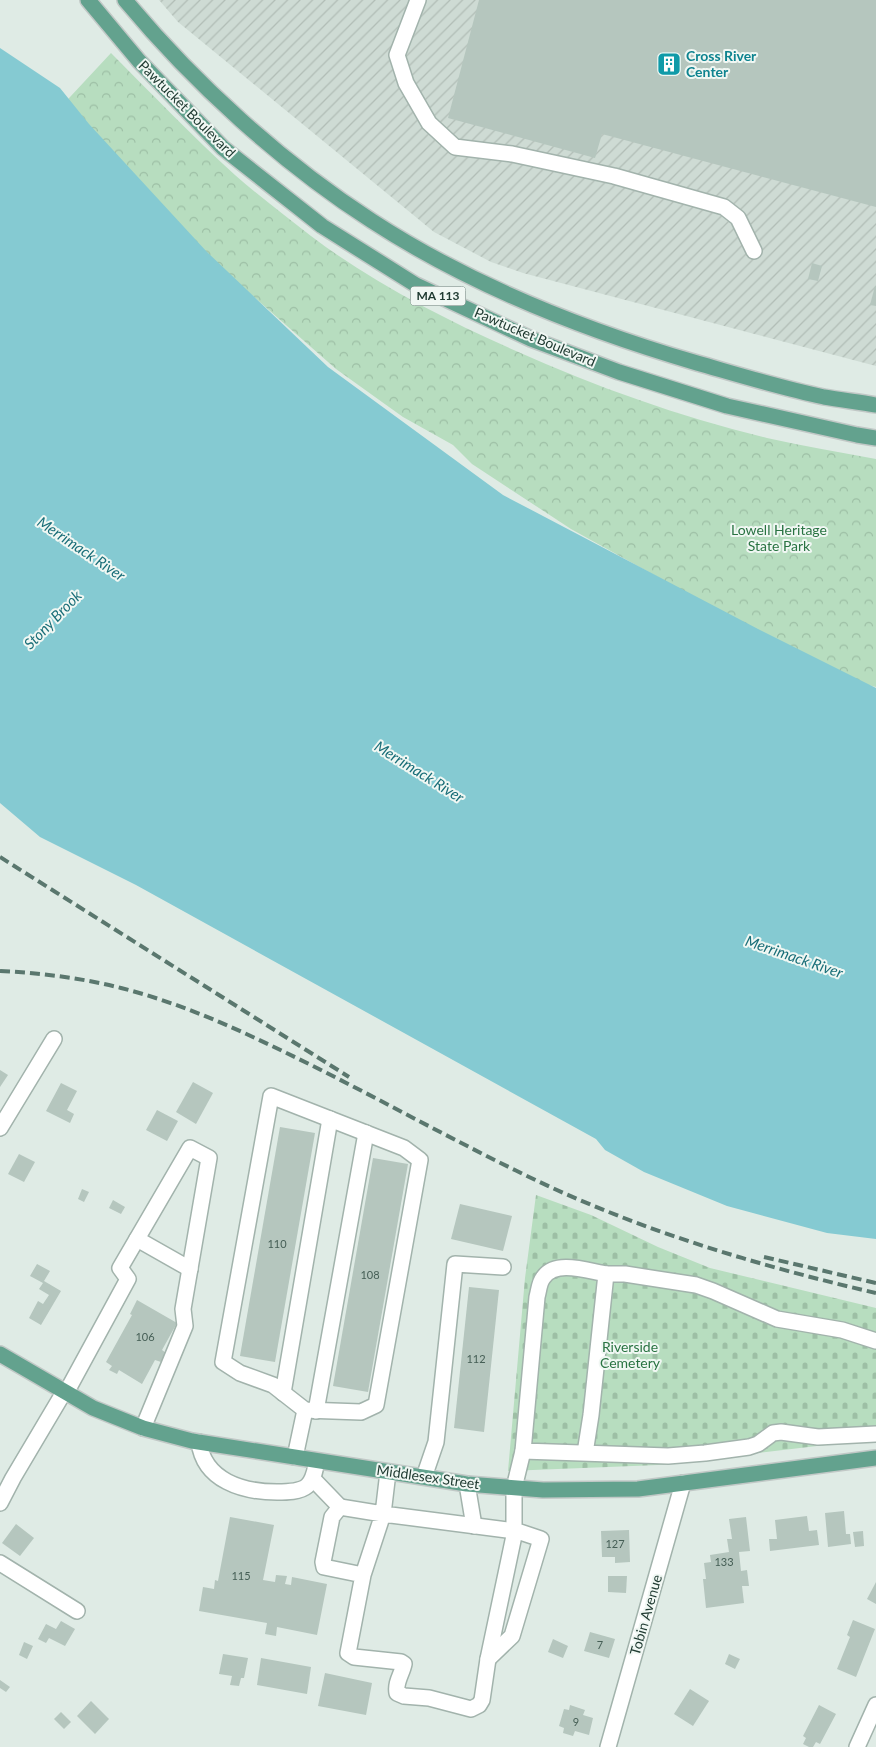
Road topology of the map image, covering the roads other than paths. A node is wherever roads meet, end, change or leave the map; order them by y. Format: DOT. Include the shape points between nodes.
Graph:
graph roads {
  1 [pos="88,0"];
  2 [pos="125,0"];
  3 [pos="418,0"];
  4 [pos="754,251"];
  5 [pos="876,405"];
  6 [pos="876,438"];
  7 [pos="54,1039"];
  8 [pos="330,1119"];
  9 [pos="0,1128"];
  10 [pos="366,1133"];
  11 [pos="137,1239"];
  12 [pos="503,1267"];
  13 [pos="190,1269"];
  14 [pos="606,1274"];
  15 [pos="876,1341"];
  16 [pos="0,1354"];
  17 [pos="65,1392"];
  18 [pos="283,1393"];
  19 [pos="311,1410"];
  20 [pos="143,1428"];
  21 [pos="876,1434"];
  22 [pos="199,1442"];
  23 [pos="523,1452"];
  24 [pos="585,1453"];
  25 [pos="295,1457"];
  26 [pos="876,1458"];
  27 [pos="317,1461"];
  28 [pos="388,1472"];
  29 [pos="424,1477"];
  30 [pos="313,1479"];
  31 [pos="683,1483"];
  32 [pos="467,1484"];
  33 [pos="514,1488"];
  34 [pos="0,1503"];
  35 [pos="340,1507"];
  36 [pos="383,1514"];
  37 [pos="474,1526"];
  38 [pos="515,1531"];
  39 [pos="0,1563"];
  40 [pos="363,1575"];
  41 [pos="77,1611"];
  42 [pos="488,1659"];
  43 [pos="876,1706"];
  44 [pos="608,1747"];
  45 [pos="858,1747"];
  1 -- 6 [label="main road, Pawtucket Boulevard / MA 113" via="139,61 223,148 322,226 416,286 531,339 619,372 728,406"];
  2 -- 5 [label="main road, Pawtucket Boulevard / MA 113" via="213,95 291,163 372,221 453,269 550,312 637,345 824,397"];
  3 -- 4 [label="street" via="397,54 406,82 429,123 455,147 512,154 614,176 724,207 738,218"];
  7 -- 9 [label="street"];
  8 -- 10 [label="street"];
  8 -- 18 [label="street"];
  8 -- 18 [label="street" via="271,1096 223,1362"];
  10 -- 19 [label="street"];
  10 -- 19 [label="street" via="404,1148 420,1160 376,1405 361,1412"];
  11 -- 13 [label="street"];
  11 -- 13 [label="street" via="190,1148 208,1158"];
  11 -- 17 [label="street" via="120,1268 128,1280"];
  12 -- 29 [label="street" via="455,1264 436,1442"];
  13 -- 20 [label="street" via="183,1309 184,1326"];
  14 -- 15 [label="street" via="696,1285 777,1319 842,1330"];
  14 -- 23 [label="street" via="560,1268 549,1272 542,1280 537,1297"];
  14 -- 24 [label="street"];
  16 -- 17 [label="main road, Middlesex Street"];
  17 -- 20 [label="main road, Middlesex Street" via="93,1408"];
  17 -- 34 [label="street"];
  18 -- 19 [label="street"];
  19 -- 25 [label="street"];
  20 -- 22 [label="main road, Middlesex Street"];
  21 -- 24 [label="street" via="818,1438 780,1432 749,1447 705,1453 652,1456"];
  22 -- 25 [label="main road, Middlesex Street"];
  22 -- 30 [label="street" via="206,1465 220,1477 252,1491 286,1492 307,1486"];
  23 -- 24 [label="street"];
  23 -- 33 [label="street"];
  25 -- 27 [label="main road, Middlesex Street"];
  26 -- 31 [label="main road, Middlesex Street"];
  27 -- 28 [label="main road, Middlesex Street"];
  27 -- 30 [label="street"];
  28 -- 29 [label="main road, Middlesex Street"];
  28 -- 36 [label="street"];
  29 -- 32 [label="main road, Middlesex Street"];
  30 -- 35 [label="street"];
  31 -- 33 [label="main road, Middlesex Street" via="638,1489"];
  31 -- 44 [label="street, Tobin Avenue"];
  32 -- 33 [label="main road, Middlesex Street"];
  32 -- 37 [label="street"];
  33 -- 38 [label="street"];
  35 -- 36 [label="street"];
  35 -- 40 [label="street" via="332,1517 324,1567"];
  36 -- 37 [label="street"];
  36 -- 40 [label="street"];
  37 -- 38 [label="street"];
  38 -- 42 [label="street"];
  38 -- 42 [label="street" via="541,1539 512,1636"];
  39 -- 41 [label="street"];
  40 -- 42 [label="street" via="348,1653 354,1657 404,1664 396,1686 397,1693 471,1709 482,1700"];
  43 -- 45 [label="street"];
}
